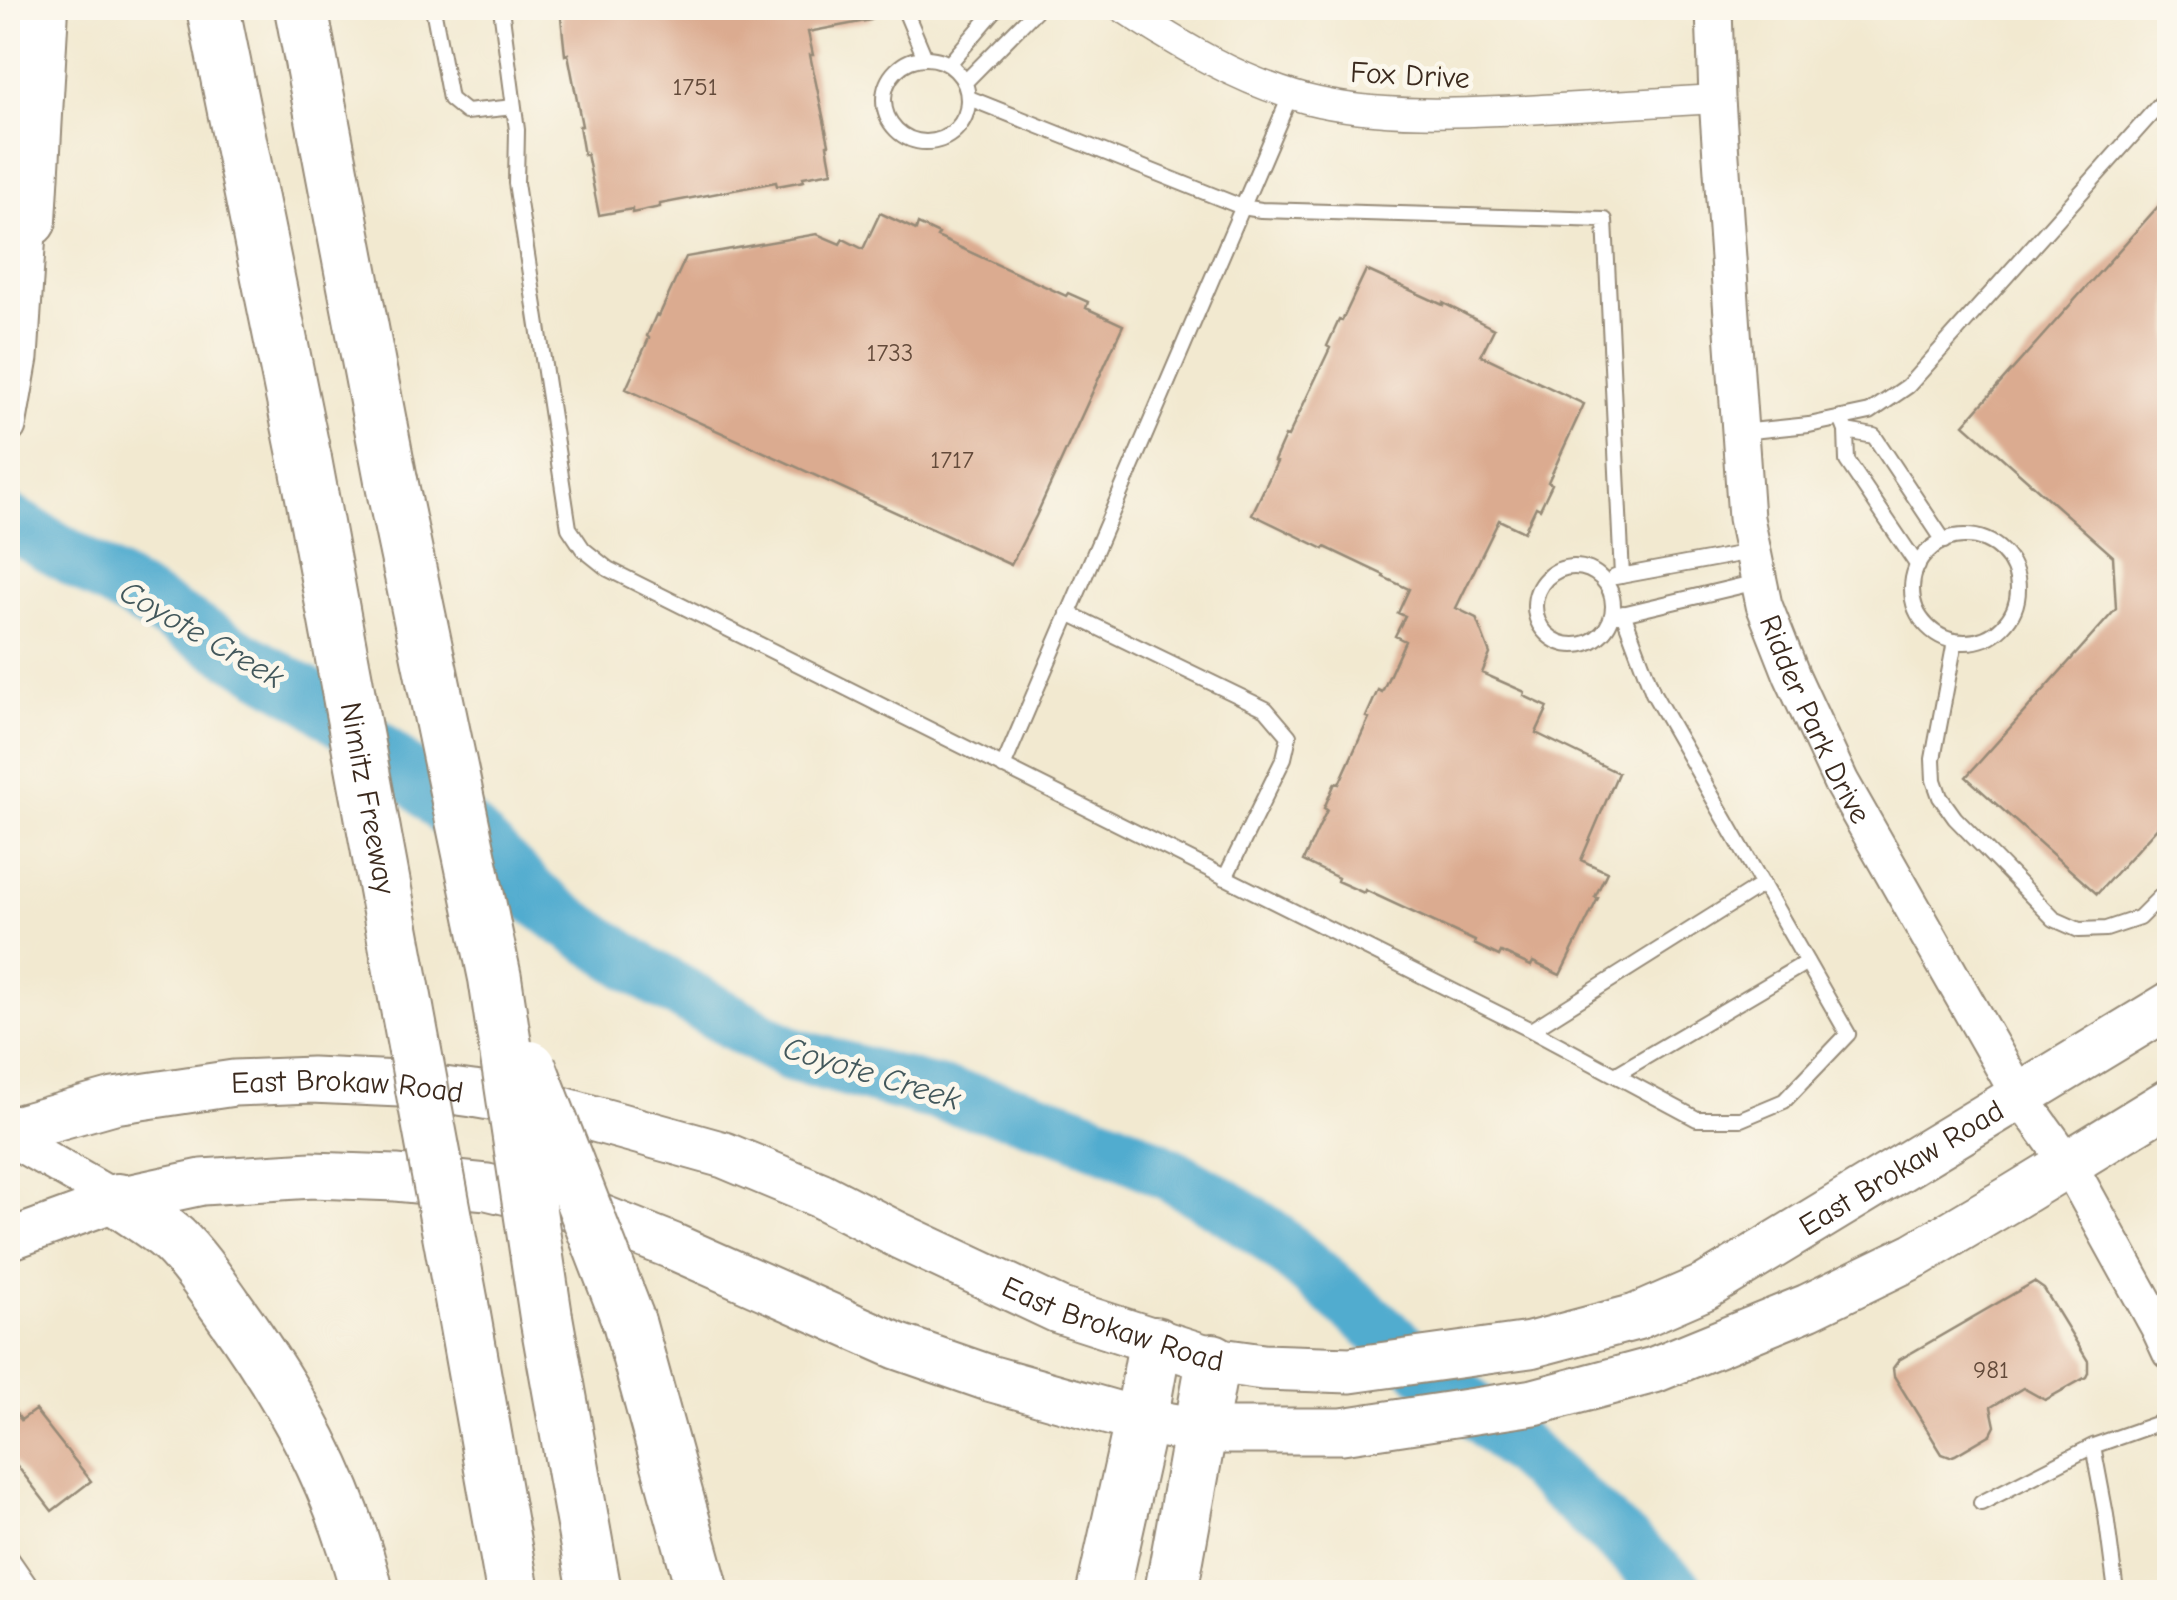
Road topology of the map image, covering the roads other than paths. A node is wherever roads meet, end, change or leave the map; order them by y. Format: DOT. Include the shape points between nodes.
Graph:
graph roads {
  1 [pos="13,8"];
  2 [pos="42,8"];
  3 [pos="213,8"];
  4 [pos="302,8"];
  5 [pos="433,8"];
  6 [pos="500,8"];
  7 [pos="904,8"];
  8 [pos="997,8"];
  9 [pos="1038,8"];
  10 [pos="1122,8"];
  11 [pos="1714,8"];
  12 [pos="925,58"];
  13 [pos="949,64"];
  14 [pos="965,82"];
  15 [pos="1291,94"];
  16 [pos="2170,94"];
  17 [pos="969,98"];
  18 [pos="1717,99"];
  19 [pos="514,107"];
  20 [pos="1242,207"];
  21 [pos="19,226"];
  22 [pos="1844,425"];
  23 [pos="8,426"];
  24 [pos="1740,432"];
  25 [pos="1944,541"];
  26 [pos="1918,566"];
  27 [pos="1755,567"];
  28 [pos="1622,576"];
  29 [pos="1603,580"];
  30 [pos="1068,613"];
  31 [pos="1618,614"];
  32 [pos="1955,641"];
  33 [pos="1002,766"];
  34 [pos="1225,878"];
  35 [pos="1763,884"];
  36 [pos="2170,887"];
  37 [pos="1807,962"];
  38 [pos="495,978"];
  39 [pos="2170,1005"];
  40 [pos="1531,1030"];
  41 [pos="1615,1075"];
  42 [pos="2020,1095"];
  43 [pos="2170,1101"];
  44 [pos="8,1134"];
  45 [pos="2068,1163"];
  46 [pos="118,1200"];
  47 [pos="8,1240"];
  48 [pos="1154,1343"];
  49 [pos="2170,1352"];
  50 [pos="1238,1364"];
  51 [pos="2170,1420"];
  52 [pos="1141,1421"];
  53 [pos="1201,1431"];
  54 [pos="2093,1446"];
  55 [pos="1981,1503"];
  56 [pos="8,1553"];
  57 [pos="35,1592"];
  58 [pos="367,1592"];
  59 [pos="513,1592"];
  60 [pos="595,1592"];
  61 [pos="703,1592"];
  62 [pos="1103,1592"];
  63 [pos="1171,1592"];
  64 [pos="2116,1592"];
  1 -- 21 [label="street" via="29,74"];
  2 -- 21 [label="highway"];
  3 -- 59 [label="highway, Nimitz Freeway, bridge" via="305,459"];
  4 -- 38 [label="highway, bridge" via="390,480"];
  5 -- 19 [label="lane" via="450,100 466,112"];
  6 -- 19 [label="lane"];
  7 -- 12 [label="lane"];
  8 -- 13 [label="lane"];
  9 -- 14 [label="lane"];
  10 -- 15 [label="street, Fox Drive" via="1222,68"];
  11 -- 18 [label="street, Ridder Park Drive"];
  12 -- 13 [label="lane"];
  12 -- 17 [label="lane" via="890,78 884,105 896,130 921,142 946,138 964,121"];
  13 -- 14 [label="lane"];
  14 -- 17 [label="lane"];
  15 -- 18 [label="street, Fox Drive" via="1370,109 1453,114"];
  15 -- 20 [label="lane"];
  16 -- 22 [label="lane" via="1908,386"];
  17 -- 20 [label="lane"];
  18 -- 24 [label="street, Ridder Park Drive"];
  19 -- 33 [label="lane" via="516,183 564,492 570,528 584,549 608,569"];
  20 -- 28 [label="lane" via="1605,220"];
  20 -- 30 [label="lane"];
  21 -- 23 [label="street" via="20,358"];
  22 -- 24 [label="lane"];
  22 -- 25 [label="lane" via="1874,436"];
  22 -- 26 [label="lane" via="1847,462"];
  24 -- 27 [label="street, Ridder Park Drive"];
  25 -- 26 [label="lane"];
  25 -- 32 [label="lane" via="1975,536 1994,544 2017,578 2010,618 1976,641"];
  26 -- 32 [label="lane" via="1912,600 1920,619"];
  27 -- 28 [label="lane"];
  27 -- 31 [label="lane"];
  27 -- 42 [label="street, Ridder Park Drive" via="1792,676 1842,782"];
  28 -- 29 [label="lane"];
  29 -- 31 [label="lane"];
  29 -- 31 [label="lane" via="1583,568 1557,570 1538,589 1535,616 1552,640 1581,645 1595,640"];
  30 -- 33 [label="lane"];
  30 -- 34 [label="lane" via="1266,709 1289,736"];
  31 -- 35 [label="lane" via="1653,693"];
  32 -- 36 [label="lane" via="1932,759 1940,797 1955,818 2054,919 2079,930 2139,918"];
  33 -- 34 [label="lane"];
  34 -- 40 [label="lane"];
  35 -- 37 [label="lane"];
  35 -- 40 [label="lane"];
  37 -- 41 [label="lane"];
  37 -- 41 [label="lane" via="1848,1034 1784,1101 1740,1119 1697,1119"];
  38 -- 60 [label="highway, bridge"];
  38 -- 61 [label="highway, bridge" via="629,1322"];
  39 -- 42 [label="main road, East Brokaw Road"];
  40 -- 41 [label="lane"];
  42 -- 45 [label="street, Ridder Park Drive"];
  42 -- 50 [label="main road, East Brokaw Road" via="1705,1286 1636,1317 1530,1346 1350,1370"];
  43 -- 45 [label="main road"];
  44 -- 46 [label="street"];
  44 -- 48 [label="main road, East Brokaw Road" via="114,1101 234,1083 400,1084 473,1094 634,1128 724,1156 1058,1310"];
  45 -- 49 [label="street, Ridder Park Drive"];
  45 -- 53 [label="main road" via="1915,1254 1654,1370 1534,1402 1342,1431"];
  46 -- 47 [label="main road"];
  46 -- 52 [label="main road" via="202,1182 312,1175 487,1188 579,1209 897,1346"];
  46 -- 58 [label="highway" via="175,1241 267,1362 337,1495"];
  48 -- 50 [label="main road, East Brokaw Road"];
  48 -- 52 [label="highway"];
  50 -- 53 [label="highway"];
  51 -- 54 [label="lane"];
  52 -- 53 [label="main road"];
  52 -- 62 [label="highway"];
  53 -- 63 [label="highway"];
  54 -- 55 [label="lane"];
  54 -- 64 [label="lane"];
  56 -- 57 [label="lane"];
}
